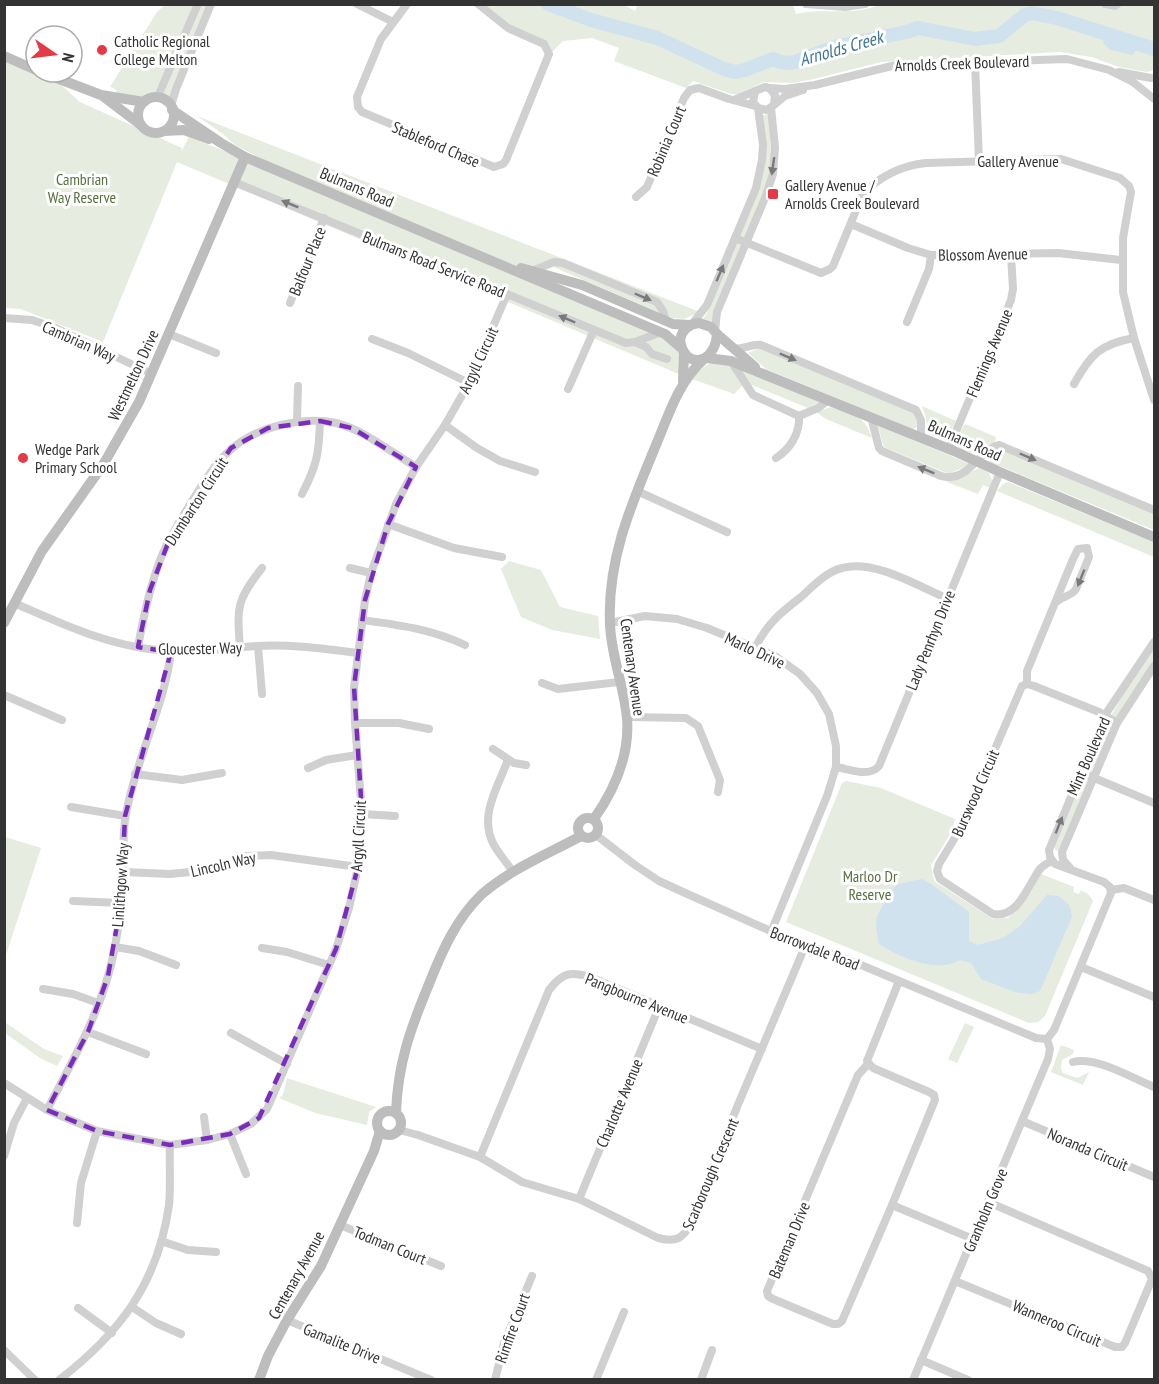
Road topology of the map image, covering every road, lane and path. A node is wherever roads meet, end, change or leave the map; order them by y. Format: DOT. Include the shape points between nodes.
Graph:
graph roads {
  1 [pos="198,4"];
  2 [pos="357,4"];
  3 [pos="407,4"];
  4 [pos="478,4"];
  5 [pos="806,4"];
  6 [pos="865,4"];
  7 [pos="1105,4"];
  8 [pos="1118,4"];
  9 [pos="210,5"];
  10 [pos="393,22"];
  11 [pos="180,47"];
  12 [pos="191,52"];
  13 [pos="4,56"];
  14 [pos="975,62"];
  15 [pos="24,65"];
  16 [pos="1109,70"];
  17 [pos="1153,77"];
  18 [pos="72,84"];
  19 [pos="815,85"];
  20 [pos="769,88"];
  21 [pos="755,91"];
  22 [pos="1147,93"];
  23 [pos="101,95"];
  24 [pos="157,98"];
  25 [pos="1155,99"];
  26 [pos="731,100"];
  27 [pos="144,102"];
  28 [pos="772,106"];
  29 [pos="757,107"];
  30 [pos="172,108"];
  31 [pos="141,125"];
  32 [pos="164,131"];
  33 [pos="221,143"];
  34 [pos="245,157"];
  35 [pos="979,161"];
  36 [pos="234,182"];
  37 [pos="636,197"];
  38 [pos="324,218"];
  39 [pos="851,224"];
  40 [pos="735,238"];
  41 [pos="746,243"];
  42 [pos="931,255"];
  43 [pos="1011,255"];
  44 [pos="484,256"];
  45 [pos="1121,260"];
  46 [pos="507,294"];
  47 [pos="290,303"];
  48 [pos="4,318"];
  49 [pos="907,322"];
  50 [pos="691,324"];
  51 [pos="594,330"];
  52 [pos="661,332"];
  53 [pos="169,333"];
  54 [pos="716,333"];
  55 [pos="648,336"];
  56 [pos="1134,338"];
  57 [pos="372,339"];
  58 [pos="635,342"];
  59 [pos="646,347"];
  60 [pos="733,348"];
  61 [pos="682,350"];
  62 [pos="216,352"];
  63 [pos="705,358"];
  64 [pos="668,359"];
  65 [pos="731,361"];
  66 [pos="152,374"];
  67 [pos="767,376"];
  68 [pos="683,381"];
  69 [pos="469,383"];
  70 [pos="1074,384"];
  71 [pos="298,386"];
  72 [pos="568,389"];
  73 [pos="1155,400"];
  74 [pos="827,401"];
  75 [pos="799,416"];
  76 [pos="871,417"];
  77 [pos="297,421"];
  78 [pos="320,421"];
  79 [pos="445,425"];
  80 [pos="921,437"];
  81 [pos="949,448"];
  82 [pos="776,458"];
  83 [pos="979,461"];
  84 [pos="416,467"];
  85 [pos="535,472"];
  86 [pos="1000,472"];
  87 [pos="637,491"];
  88 [pos="302,494"];
  89 [pos="1155,510"];
  90 [pos="388,524"];
  91 [pos="727,532"];
  92 [pos="1153,535"];
  93 [pos="502,557"];
  94 [pos="262,568"];
  95 [pos="350,568"];
  96 [pos="371,573"];
  97 [pos="948,599"];
  98 [pos="14,603"];
  99 [pos="1055,603"];
  100 [pos="362,620"];
  101 [pos="4,623"];
  102 [pos="610,623"];
  103 [pos="1155,642"];
  104 [pos="465,645"];
  105 [pos="258,646"];
  106 [pos="138,647"];
  107 [pos="240,648"];
  108 [pos="755,648"];
  109 [pos="171,652"];
  110 [pos="358,653"];
  111 [pos="1155,666"];
  112 [pos="619,682"];
  113 [pos="542,683"];
  114 [pos="1027,684"];
  115 [pos="262,694"];
  116 [pos="4,695"];
  117 [pos="1106,716"];
  118 [pos="627,717"];
  119 [pos="62,720"];
  120 [pos="355,723"];
  121 [pos="1117,723"];
  122 [pos="429,729"];
  123 [pos="493,749"];
  124 [pos="357,755"];
  125 [pos="508,760"];
  126 [pos="526,765"];
  127 [pos="836,767"];
  128 [pos="308,768"];
  129 [pos="1080,772"];
  130 [pos="222,773"];
  131 [pos="135,774"];
  132 [pos="1093,778"];
  133 [pos="718,792"];
  134 [pos="1155,803"];
  135 [pos="71,807"];
  136 [pos="362,814"];
  137 [pos="125,816"];
  138 [pos="395,816"];
  139 [pos="594,819"];
  140 [pos="596,835"];
  141 [pos="581,836"];
  142 [pos="1052,861"];
  143 [pos="358,867"];
  144 [pos="1070,868"];
  145 [pos="123,872"];
  146 [pos="513,872"];
  147 [pos="1111,890"];
  148 [pos="1155,900"];
  149 [pos="73,902"];
  150 [pos="121,903"];
  151 [pos="771,932"];
  152 [pos="806,944"];
  153 [pos="115,947"];
  154 [pos="262,948"];
  155 [pos="176,965"];
  156 [pos="329,965"];
  157 [pos="1081,967"];
  158 [pos="899,981"];
  159 [pos="43,989"];
  160 [pos="1155,997"];
  161 [pos="98,1003"];
  162 [pos="659,1007"];
  163 [pos="88,1032"];
  164 [pos="231,1033"];
  165 [pos="1047,1039"];
  166 [pos="762,1049"];
  167 [pos="146,1054"];
  168 [pos="1073,1062"];
  169 [pos="287,1064"];
  170 [pos="868,1064"];
  171 [pos="4,1083"];
  172 [pos="1155,1087"];
  173 [pos="27,1098"];
  174 [pos="47,1110"];
  175 [pos="392,1112"];
  176 [pos="204,1117"];
  177 [pos="1022,1121"];
  178 [pos="400,1127"];
  179 [pos="97,1131"];
  180 [pos="384,1133"];
  181 [pos="230,1134"];
  182 [pos="207,1140"];
  183 [pos="170,1145"];
  184 [pos="4,1156"];
  185 [pos="480,1157"];
  186 [pos="246,1174"];
  187 [pos="1155,1177"];
  188 [pos="579,1198"];
  189 [pos="988,1202"];
  190 [pos="892,1205"];
  191 [pos="77,1223"];
  192 [pos="340,1225"];
  193 [pos="973,1239"];
  194 [pos="161,1241"];
  195 [pos="216,1252"];
  196 [pos="441,1266"];
  197 [pos="532,1276"];
  198 [pos="955,1281"];
  199 [pos="132,1307"];
  200 [pos="78,1308"];
  201 [pos="624,1312"];
  202 [pos="287,1320"];
  203 [pos="112,1333"];
  204 [pos="181,1334"];
  205 [pos="4,1350"];
  206 [pos="712,1350"];
  207 [pos="921,1360"];
  208 [pos="35,1380"];
  209 [pos="59,1380"];
  210 [pos="259,1380"];
  211 [pos="431,1380"];
  212 [pos="495,1380"];
  213 [pos="596,1380"];
  214 [pos="701,1380"];
  215 [pos="913,1380"];
  216 [pos="968,1380"];
  1 -- 11 [label="street"];
  2 -- 10 [label="street"];
  3 -- 10 [label="street"];
  4 -- 10 [label="street, Stableford Chase" via="508,28 544,44 548,50 547,62 506,160 499,166 490,166 358,107 357,98 381,39"];
  5 -- 6 [label="street"];
  7 -- 8 [label="street"];
  9 -- 12 [label="street"];
  11 -- 12 [label="street"];
  11 -- 24 [label="street"];
  12 -- 30 [label="street"];
  13 -- 15 [label="street"];
  14 -- 16 [label="street, Arnolds Creek Boulevard" via="1066,59"];
  14 -- 19 [label="street, Arnolds Creek Boulevard" via="887,66"];
  14 -- 35 [label="street"];
  16 -- 17 [label="street, Arnolds Creek Boulevard"];
  16 -- 22 [label="street, Arnolds Creek Boulevard"];
  17 -- 22 [label="street" via="1146,84"];
  18 -- 23 [label="street"];
  19 -- 20 [label="street, Arnolds Creek Boulevard"];
  19 -- 28 [label="street, Arnolds Creek Boulevard" via="785,96"];
  20 -- 21 [label="street"];
  20 -- 28 [label="street" via="775,94"];
  21 -- 26 [label="street"];
  21 -- 29 [label="street" via="752,98"];
  22 -- 25 [label="street, Arnolds Creek Boulevard"];
  23 -- 27 [label="street"];
  23 -- 31 [label="street"];
  24 -- 27 [label="street"];
  24 -- 30 [label="street"];
  26 -- 29 [label="street, Robinia Court"];
  26 -- 37 [label="street, Robinia Court" via="699,88 687,93 647,186"];
  27 -- 31 [label="street" via="138,113"];
  28 -- 29 [label="street" via="763,110"];
  28 -- 41 [label="street, one-way" via="774,168"];
  29 -- 40 [label="street" via="762,160 756,188"];
  30 -- 32 [label="street" via="172,122"];
  30 -- 33 [label="street, Bulmans Road"];
  31 -- 32 [label="street" via="152,133"];
  32 -- 33 [label="street, Bulmans Road" via="184,130"];
  33 -- 34 [label="street, Bulmans Road"];
  34 -- 36 [label="street, Westmelton Drive"];
  34 -- 44 [label="street, Bulmans Road"];
  35 -- 39 [label="street, Gallery Avenue" via="916,164 878,180 862,196"];
  35 -- 45 [label="street, Gallery Avenue" via="1061,159 1125,181 1131,198"];
  38 -- 36 [label="street, Bulmans Road Service Road, one-way"];
  36 -- 53 [label="street, Westmelton Drive"];
  38 -- 46 [label="street, Bulmans Road Service Road"];
  38 -- 47 [label="street, Balfour Place"];
  39 -- 41 [label="street, Gallery Avenue" via="833,266 825,272 816,272"];
  39 -- 42 [label="street, Blossom Avenue"];
  40 -- 41 [label="street"];
  50 -- 40 [label="street, one-way" via="707,305"];
  41 -- 54 [label="street" via="717,312"];
  42 -- 43 [label="street, Blossom Avenue"];
  42 -- 49 [label="street"];
  43 -- 45 [label="street, Blossom Avenue" via="1069,254"];
  43 -- 81 [label="street, Flemings Avenue" via="1011,300"];
  44 -- 50 [label="street, Bulmans Road, one-way" via="582,285 678,325"];
  44 -- 52 [label="street, Bulmans Road"];
  45 -- 56 [label="street, Gallery Avenue" via="1123,292"];
  51 -- 46 [label="street, Bulmans Road Service Road, one-way"];
  46 -- 69 [label="street, Argyll Circuit"];
  48 -- 66 [label="street, Cambrian Way" via="32,320 56,328"];
  50 -- 54 [label="street" via="705,324"];
  50 -- 61 [label="street" via="681,334"];
  51 -- 58 [label="street, Bulmans Road Service Road" via="626,343"];
  51 -- 72 [label="street"];
  52 -- 55 [label="street"];
  52 -- 61 [label="street, Bulmans Road"];
  53 -- 62 [label="street"];
  53 -- 66 [label="street, Westmelton Drive"];
  54 -- 60 [label="street, Bulmans Road"];
  54 -- 63 [label="street" via="715,349"];
  55 -- 58 [label="street"];
  55 -- 59 [label="street"];
  56 -- 70 [label="street" via="1098,351"];
  56 -- 73 [label="street, Gallery Avenue"];
  57 -- 69 [label="street"];
  58 -- 59 [label="street, Bulmans Road Service Road"];
  59 -- 64 [label="street, Bulmans Road Service Road" via="651,354"];
  60 -- 67 [label="street, Bulmans Road"];
  60 -- 80 [label="street, one-way" via="761,345 916,410 921,420"];
  61 -- 63 [label="street" via="693,359"];
  61 -- 68 [label="street, Centenary Avenue"];
  63 -- 65 [label="street, Bulmans Road"];
  63 -- 68 [label="street, Centenary Avenue"];
  65 -- 67 [label="street, Bulmans Road"];
  65 -- 75 [label="street" via="753,395"];
  66 -- 98 [label="street, Westmelton Drive" via="122,434 42,551"];
  67 -- 74 [label="street, Bulmans Road"];
  68 -- 87 [label="street, Centenary Avenue"];
  69 -- 79 [label="street, Argyll Circuit"];
  71 -- 77 [label="street"];
  74 -- 75 [label="street"];
  74 -- 76 [label="street, Bulmans Road"];
  75 -- 82 [label="street" via="791,445"];
  76 -- 80 [label="street, Bulmans Road"];
  83 -- 76 [label="street, one-way" via="949,478 911,464 879,448"];
  77 -- 78 [label="street, Dumbarton Circuit"];
  77 -- 106 [label="street, Dumbarton Circuit" via="248,436 217,464 159,560"];
  78 -- 84 [label="street, Dumbarton Circuit" via="352,428"];
  78 -- 88 [label="street" via="315,470"];
  79 -- 84 [label="street, Argyll Circuit"];
  79 -- 85 [label="street" via="500,461"];
  80 -- 81 [label="street, Bulmans Road"];
  81 -- 83 [label="street, Bulmans Road"];
  83 -- 86 [label="street, Bulmans Road"];
  83 -- 89 [label="street, one-way" via="993,447 1004,447"];
  84 -- 90 [label="street, Argyll Circuit"];
  86 -- 92 [label="street, Bulmans Road"];
  86 -- 97 [label="street, Lady Penrhyn Drive"];
  87 -- 91 [label="street"];
  87 -- 102 [label="street, Centenary Avenue" via="615,558"];
  90 -- 93 [label="street" via="454,548"];
  90 -- 96 [label="street, Argyll Circuit"];
  94 -- 107 [label="street" via="239,605"];
  95 -- 96 [label="street"];
  96 -- 100 [label="street, Argyll Circuit"];
  97 -- 108 [label="street" via="881,570 866,566 842,568 823,578 772,620"];
  97 -- 127 [label="street, Lady Penrhyn Drive" via="879,766 869,773"];
  98 -- 101 [label="street, Westmelton Drive"];
  98 -- 106 [label="street, Gloucester Way" via="90,635"];
  99 -- 99 [label="street, Burswood Circuit, one-way" via="1076,552 1087,548 1089,557 1077,590"];
  99 -- 114 [label="street, Burswood Circuit" via="1027,671"];
  100 -- 104 [label="street" via="423,629"];
  100 -- 110 [label="street, Argyll Circuit"];
  102 -- 108 [label="street, Marlo Drive" via="645,616 677,619"];
  102 -- 112 [label="street, Centenary Avenue"];
  103 -- 117 [label="street, Mint Boulevard"];
  105 -- 107 [label="street, Gloucester Way"];
  105 -- 110 [label="street, Gloucester Way"];
  105 -- 115 [label="street"];
  106 -- 109 [label="street, Gloucester Way"];
  107 -- 109 [label="street, Gloucester Way"];
  108 -- 127 [label="street, Marlo Drive" via="775,656 800,674 817,693 832,723"];
  109 -- 131 [label="street, Linlithgow Way" via="166,681"];
  110 -- 120 [label="street, Argyll Circuit"];
  111 -- 121 [label="street, Mint Boulevard"];
  112 -- 113 [label="street" via="558,689"];
  112 -- 118 [label="street, Centenary Avenue"];
  114 -- 117 [label="street"];
  114 -- 142 [label="street, Burswood Circuit" via="1020,689 962,826 938,871 942,881 999,915 1009,912 1042,866"];
  116 -- 119 [label="street"];
  117 -- 121 [label="street"];
  117 -- 129 [label="street, Mint Boulevard"];
  118 -- 133 [label="street" via="671,716 686,718 698,726 720,780"];
  118 -- 139 [label="street, Centenary Avenue" via="620,772"];
  120 -- 122 [label="street" via="399,723"];
  120 -- 124 [label="street, Argyll Circuit"];
  121 -- 132 [label="street, Mint Boulevard"];
  123 -- 125 [label="street"];
  124 -- 128 [label="street" via="326,760"];
  124 -- 136 [label="street, Argyll Circuit"];
  125 -- 126 [label="street"];
  125 -- 146 [label="street" via="487,815 488,832"];
  127 -- 151 [label="street, Marlo Drive"];
  129 -- 132 [label="street"];
  142 -- 129 [label="street, Mint Boulevard, one-way" via="1051,845"];
  130 -- 131 [label="street" via="182,780"];
  131 -- 137 [label="street, Linlithgow Way"];
  132 -- 134 [label="street"];
  132 -- 144 [label="street, Mint Boulevard" via="1062,852"];
  135 -- 137 [label="street"];
  136 -- 138 [label="street"];
  136 -- 143 [label="street, Argyll Circuit"];
  137 -- 145 [label="street, Linlithgow Way"];
  139 -- 140 [label="street" via="598,825"];
  139 -- 141 [label="street" via="581,820"];
  140 -- 141 [label="street"];
  140 -- 151 [label="street, Borrowdale Road" via="659,881"];
  141 -- 146 [label="street"];
  142 -- 144 [label="street"];
  143 -- 145 [label="street, Lincoln Way" via="271,855 246,856 200,871"];
  143 -- 156 [label="street, Argyll Circuit" via="349,908"];
  144 -- 147 [label="street" via="1104,882"];
  145 -- 150 [label="street, Linlithgow Way"];
  146 -- 175 [label="street" via="482,894 455,926 408,1036"];
  147 -- 148 [label="street" via="1127,889"];
  147 -- 157 [label="street"];
  149 -- 150 [label="street"];
  150 -- 153 [label="street, Linlithgow Way"];
  151 -- 152 [label="street, Borrowdale Road"];
  152 -- 158 [label="street, Borrowdale Road"];
  152 -- 166 [label="street, Scarborough Crescent"];
  153 -- 155 [label="street"];
  153 -- 161 [label="street, Linlithgow Way"];
  154 -- 156 [label="street"];
  156 -- 169 [label="street, Argyll Circuit"];
  157 -- 160 [label="street"];
  157 -- 165 [label="street"];
  158 -- 165 [label="street, Borrowdale Road" via="1036,1038"];
  158 -- 170 [label="street" via="868,1054"];
  159 -- 161 [label="street"];
  161 -- 163 [label="street, Linlithgow Way"];
  162 -- 166 [label="street, Pangbourne Avenue"];
  162 -- 185 [label="street, Pangbourne Avenue" via="590,976 574,973 558,979 549,990"];
  162 -- 188 [label="street, Charlotte Avenue"];
  163 -- 167 [label="street"];
  163 -- 174 [label="street, Linlithgow Way"];
  164 -- 169 [label="street"];
  165 -- 177 [label="street, Granholm Grove" via="1050,1054"];
  166 -- 188 [label="street, Scarborough Crescent" via="684,1236 671,1241 658,1238"];
  168 -- 172 [label="street" via="1094,1062"];
  169 -- 181 [label="street, Argyll Circuit" via="263,1114"];
  170 -- 190 [label="street" via="934,1097"];
  170 -- 190 [label="street, Bateman Drive" via="859,1073 768,1296 838,1324"];
  171 -- 173 [label="street, Argyll Circuit"];
  173 -- 174 [label="street, Argyll Circuit"];
  173 -- 184 [label="street"];
  174 -- 179 [label="street, Argyll Circuit"];
  175 -- 178 [label="street" via="401,1118"];
  175 -- 180 [label="street" via="378,1117 378,1127"];
  176 -- 182 [label="street"];
  177 -- 187 [label="street, Noranda Circuit"];
  177 -- 189 [label="street, Granholm Grove"];
  178 -- 180 [label="street" via="394,1134"];
  178 -- 185 [label="street, Scarborough Crescent"];
  179 -- 183 [label="street, Argyll Circuit"];
  179 -- 191 [label="street" via="81,1183"];
  180 -- 192 [label="street, Centenary Avenue"];
  181 -- 182 [label="street, Argyll Circuit"];
  181 -- 186 [label="street"];
  182 -- 183 [label="street, Argyll Circuit"];
  183 -- 194 [label="street" via="169,1204"];
  185 -- 188 [label="street, Scarborough Crescent" via="522,1182"];
  189 -- 193 [label="street, Granholm Grove"];
  189 -- 198 [label="street, Wanneroo Circuit" via="1148,1271 1152,1279 1122,1347"];
  190 -- 193 [label="street"];
  192 -- 196 [label="street, Todman Court"];
  192 -- 202 [label="street, Centenary Avenue" via="321,1266"];
  193 -- 198 [label="street, Granholm Grove"];
  194 -- 195 [label="street" via="188,1250"];
  194 -- 199 [label="street"];
  197 -- 212 [label="street, Rimfire Court" via="504,1343"];
  198 -- 207 [label="street, Granholm Grove"];
  199 -- 203 [label="street"];
  199 -- 204 [label="street"];
  200 -- 203 [label="street"];
  201 -- 213 [label="street"];
  202 -- 210 [label="street, Centenary Avenue"];
  202 -- 211 [label="street, Gamalite Drive"];
  203 -- 209 [label="street"];
  205 -- 208 [label="street"];
  206 -- 214 [label="street"];
  207 -- 215 [label="street, Granholm Grove"];
  207 -- 216 [label="street"];
}
